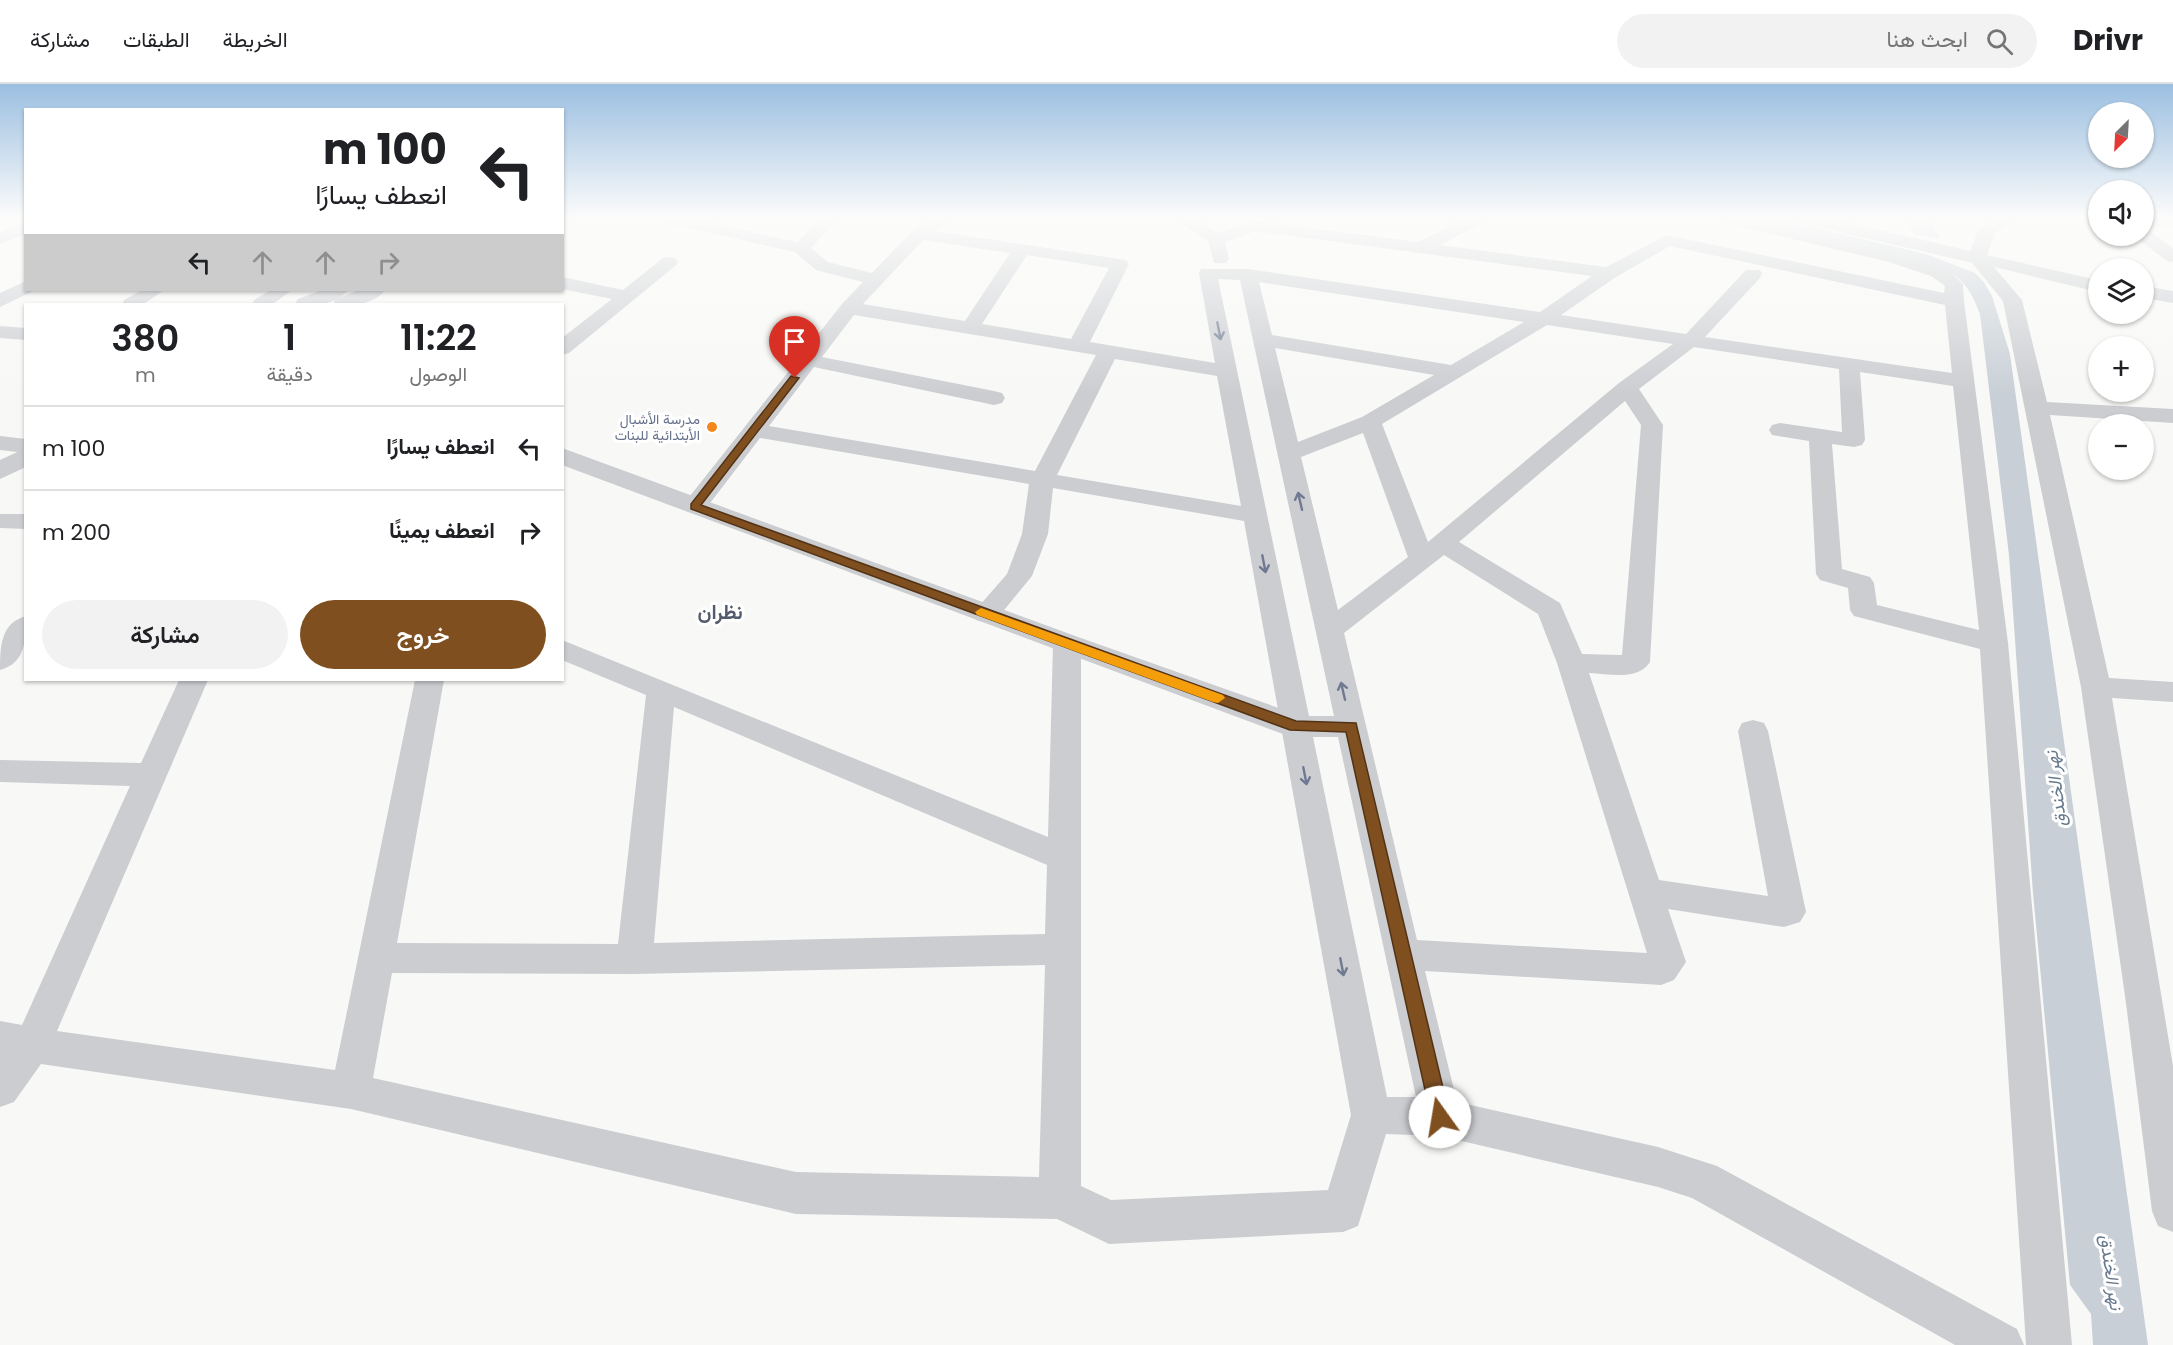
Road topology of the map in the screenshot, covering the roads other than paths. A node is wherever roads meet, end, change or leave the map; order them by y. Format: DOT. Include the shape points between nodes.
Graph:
graph roads {
  1 [pos="649,278"];
  2 [pos="868,278"];
  3 [pos="1003,278"];
  4 [pos="1113,278"];
  5 [pos="1227,278"];
  6 [pos="1229,278"];
  7 [pos="1254,278"];
  8 [pos="1603,278"];
  9 [pos="1749,278"];
  10 [pos="1839,278"];
  11 [pos="1945,278"];
  12 [pos="1994,278"];
  13 [pos="2068,278"];
  14 [pos="876,280"];
  15 [pos="564,283"];
  16 [pos="2088,283"];
  17 [pos="24,288"];
  18 [pos="153,291"];
  19 [pos="281,291"];
  20 [pos="336,291"];
  21 [pos="373,291"];
  22 [pos="2154,294"];
  23 [pos="626,296"];
  24 [pos="2173,297"];
  25 [pos="0,301"];
  26 [pos="1954,301"];
  27 [pos="133,303"];
  28 [pos="263,303"];
  29 [pos="308,303"];
  30 [pos="346,303"];
  31 [pos="849,308"];
  32 [pos="1542,319"];
  33 [pos="970,328"];
  34 [pos="0,332"];
  35 [pos="24,334"];
  36 [pos="1263,340"];
  37 [pos="1691,340"];
  38 [pos="1078,346"];
  39 [pos="564,347"];
  40 [pos="1108,351"];
  41 [pos="808,360"];
  42 [pos="1849,364"];
  43 [pos="1227,370"];
  44 [pos="1456,372"];
  45 [pos="1963,381"];
  46 [pos="1627,388"];
  47 [pos="994,398"];
  48 [pos="2037,408"];
  49 [pos="2173,416"];
  50 [pos="1370,422"];
  51 [pos="754,430"];
  52 [pos="1780,430"];
  53 [pos="1820,436"];
  54 [pos="0,443"];
  55 [pos="24,446"];
  56 [pos="1289,454"];
  57 [pos="24,457"];
  58 [pos="564,457"];
  59 [pos="0,471"];
  60 [pos="24,479"];
  61 [pos="1041,480"];
  62 [pos="0,493"];
  63 [pos="695,506"];
  64 [pos="1255,516"];
  65 [pos="0,521"];
  66 [pos="24,522"];
  67 [pos="1432,552"];
  68 [pos="986,614"];
  69 [pos="24,628"];
  70 [pos="1330,630"];
  71 [pos="1994,643"];
  72 [pos="1067,644"];
  73 [pos="564,650"];
  74 [pos="0,660"];
  75 [pos="1571,663"];
  76 [pos="193,681"];
  77 [pos="429,681"];
  78 [pos="2096,687"];
  79 [pos="662,690"];
  80 [pos="2173,692"];
  81 [pos="1295,726"];
  82 [pos="1352,727"];
  83 [pos="1753,731"];
  84 [pos="0,771"];
  85 [pos="151,775"];
  86 [pos="1065,858"];
  87 [pos="1646,892"];
  88 [pos="1063,949"];
  89 [pos="1403,954"];
  90 [pos="376,958"];
  91 [pos="634,959"];
  92 [pos="16,1042"];
  93 [pos="0,1089"];
  94 [pos="351,1091"];
  95 [pos="1371,1115"];
  96 [pos="1440,1117"];
  97 [pos="1060,1198"];
  98 [pos="2173,1211"];
  99 [pos="2001,1345"];
  100 [pos="2049,1345"];
  1 -- 23 [label="street"];
  2 -- 14 [label="street"];
  3 -- 33 [label="street"];
  4 -- 38 [label="street"];
  5 -- 43 [label="street, one-way"];
  6 -- 36 [label="street"];
  7 -- 32 [label="street"];
  8 -- 32 [label="street"];
  9 -- 37 [label="street"];
  10 -- 26 [label="street"];
  11 -- 26 [label="street" via="1954,284"];
  12 -- 48 [label="street" via="2012,300"];
  13 -- 16 [label="street"];
  14 -- 31 [label="street"];
  15 -- 23 [label="street"];
  17 -- 25 [label="street"];
  18 -- 27 [label="street"];
  19 -- 28 [label="street"];
  20 -- 29 [label="street"];
  21 -- 30 [label="street"];
  22 -- 24 [label="street"];
  23 -- 39 [label="street"];
  26 -- 45 [label="street"];
  31 -- 33 [label="street"];
  31 -- 41 [label="street"];
  32 -- 37 [label="street"];
  32 -- 44 [label="street"];
  33 -- 38 [label="street"];
  34 -- 35 [label="street"];
  36 -- 44 [label="street"];
  36 -- 56 [label="street"];
  37 -- 42 [label="street"];
  37 -- 46 [label="street"];
  38 -- 40 [label="street"];
  40 -- 43 [label="street"];
  40 -- 61 [label="street"];
  41 -- 47 [label="street"];
  41 -- 51 [label="street"];
  42 -- 45 [label="street"];
  42 -- 53 [label="street" via="1855,439"];
  43 -- 64 [label="street"];
  44 -- 50 [label="street"];
  45 -- 71 [label="street"];
  46 -- 67 [label="street"];
  46 -- 75 [label="street" via="1652,425 1636,662"];
  48 -- 49 [label="street"];
  48 -- 78 [label="street"];
  50 -- 56 [label="street"];
  50 -- 67 [label="street"];
  51 -- 61 [label="street"];
  51 -- 63 [label="street"];
  52 -- 53 [label="street"];
  53 -- 71 [label="street" via="1829,574 1861,583 1864,610"];
  54 -- 55 [label="street"];
  70 -- 56 [label="street, one-way"];
  57 -- 59 [label="street"];
  58 -- 63 [label="street"];
  60 -- 62 [label="street"];
  61 -- 64 [label="street"];
  61 -- 68 [label="street" via="1035,534 1019,576"];
  63 -- 68 [label="street"];
  64 -- 81 [label="street, one-way"];
  65 -- 66 [label="street"];
  67 -- 70 [label="street"];
  67 -- 75 [label="street" via="1547,606"];
  68 -- 72 [label="street"];
  69 -- 74 [label="street"];
  82 -- 70 [label="street, one-way"];
  71 -- 100 [label="street"];
  72 -- 81 [label="street"];
  72 -- 86 [label="street"];
  73 -- 79 [label="street"];
  75 -- 87 [label="street"];
  76 -- 85 [label="street"];
  77 -- 90 [label="street"];
  78 -- 80 [label="street"];
  78 -- 98 [label="street"];
  79 -- 86 [label="street"];
  79 -- 91 [label="street"];
  81 -- 82 [label="street"];
  81 -- 95 [label="street, one-way"];
  82 -- 89 [label="street"];
  83 -- 87 [label="street" via="1788,912"];
  84 -- 85 [label="street"];
  85 -- 92 [label="street"];
  86 -- 88 [label="street"];
  87 -- 89 [label="street" via="1668,962 1661,969"];
  88 -- 91 [label="street"];
  88 -- 97 [label="street"];
  89 -- 96 [label="street"];
  90 -- 91 [label="street"];
  90 -- 94 [label="street"];
  92 -- 93 [label="street"];
  92 -- 94 [label="street"];
  94 -- 97 [label="street" via="796,1193"];
  95 -- 96 [label="street"];
  95 -- 97 [label="street" via="1343,1211 1110,1222"];
  96 -- 99 [label="street" via="1658,1167 1702,1181"];
}
